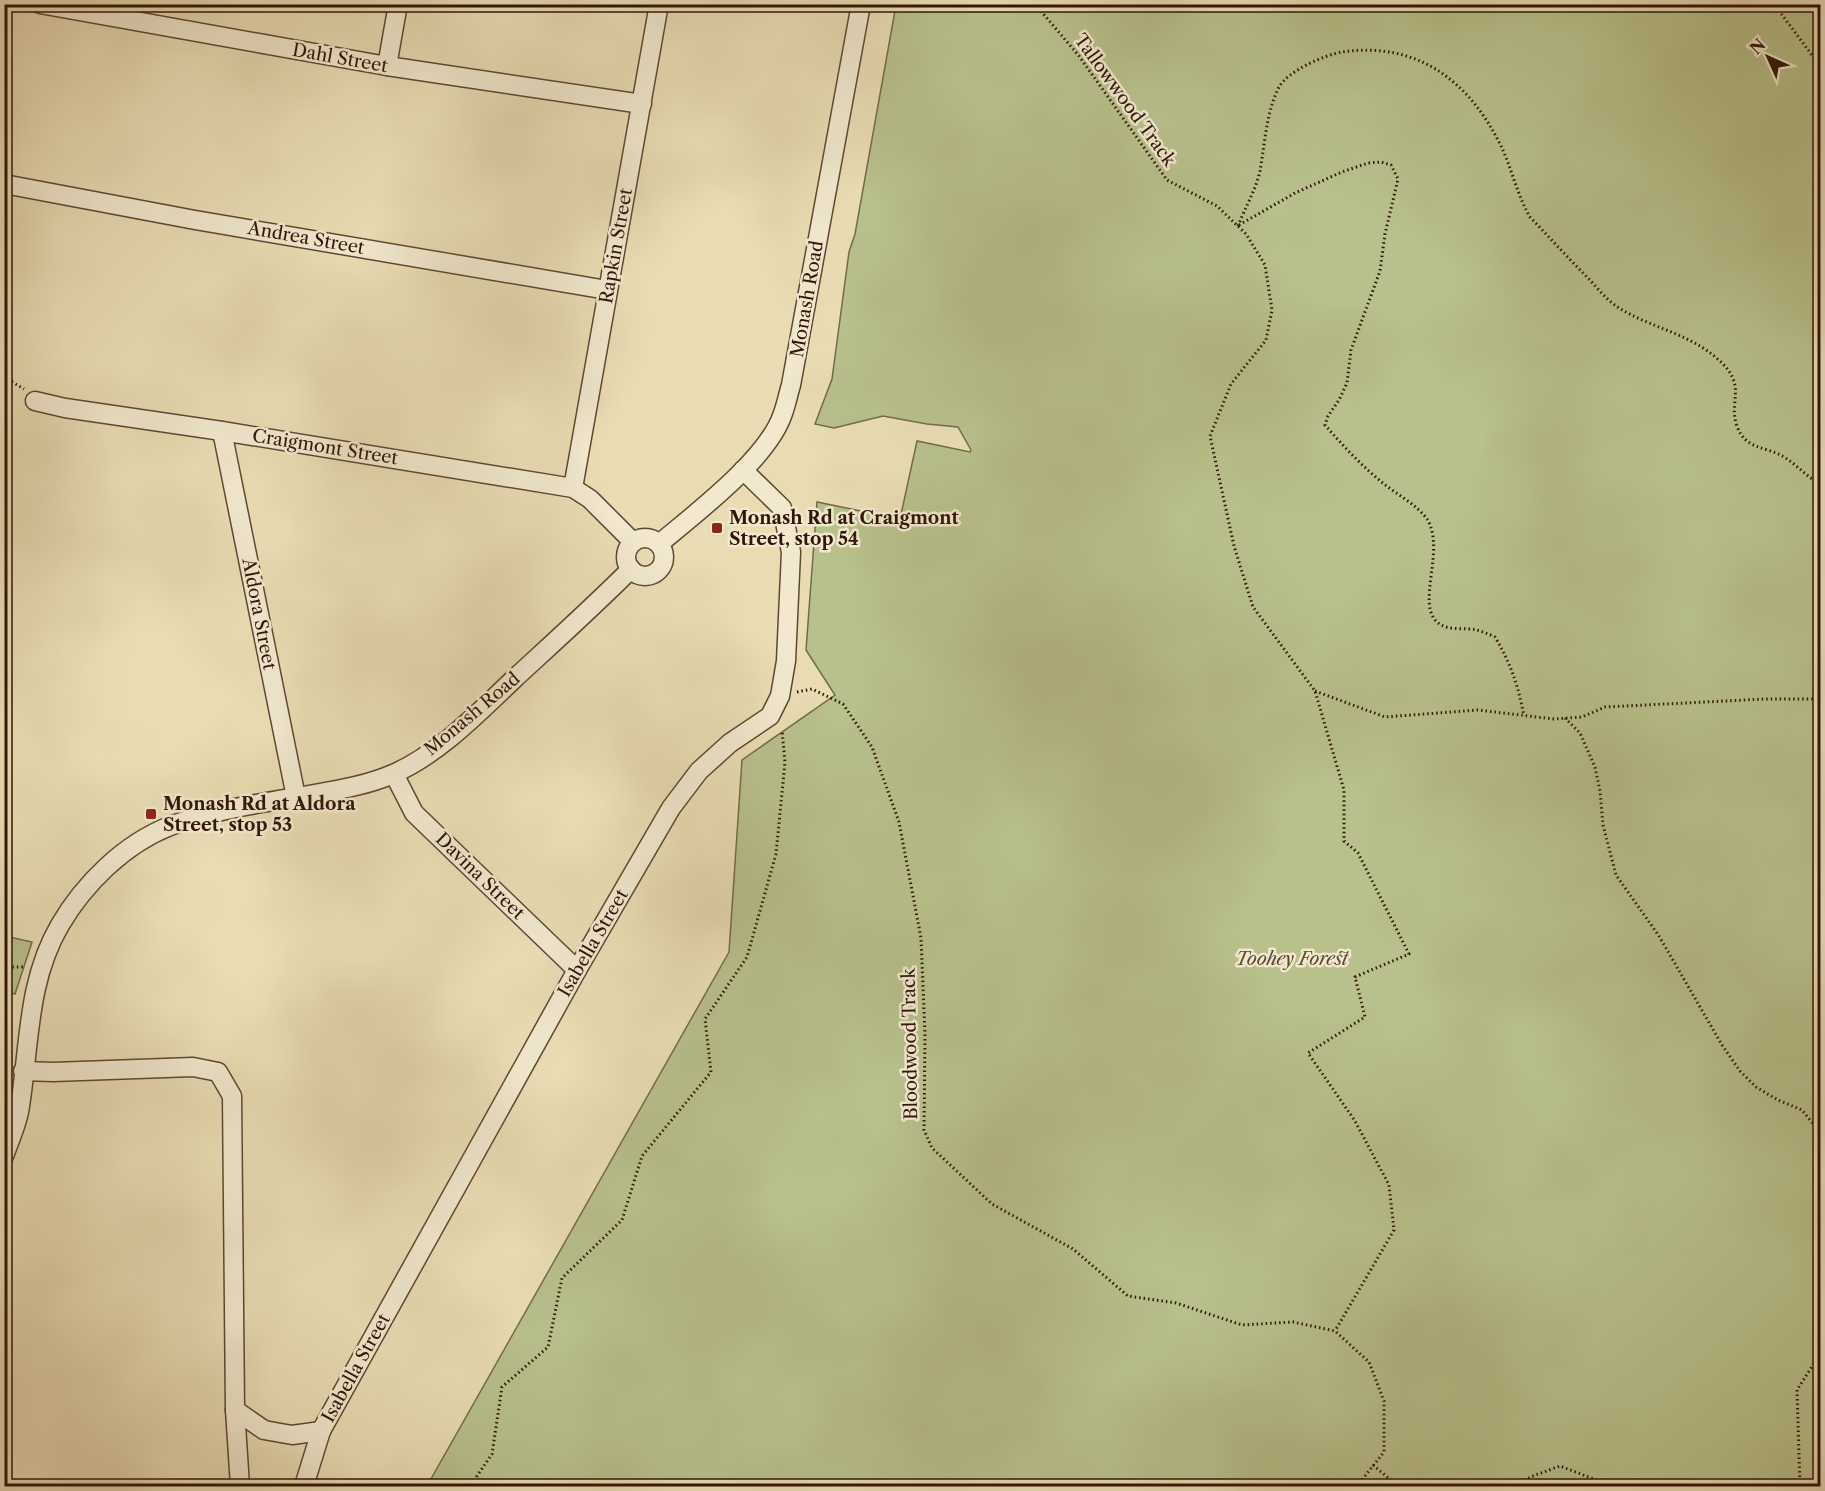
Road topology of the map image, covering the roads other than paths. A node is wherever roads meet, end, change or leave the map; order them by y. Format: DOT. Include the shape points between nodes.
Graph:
graph roads {
  1 [pos="40,4"];
  2 [pos="398,4"];
  3 [pos="659,4"];
  4 [pos="861,4"];
  5 [pos="387,66"];
  6 [pos="642,104"];
  7 [pos="4,184"];
  8 [pos="607,290"];
  9 [pos="35,402"];
  10 [pos="222,430"];
  11 [pos="743,470"];
  12 [pos="573,488"];
  13 [pos="633,543"];
  14 [pos="659,544"];
  15 [pos="631,569"];
  16 [pos="394,774"];
  17 [pos="296,797"];
  18 [pos="577,970"];
  19 [pos="23,1071"];
  20 [pos="4,1156"];
  21 [pos="235,1410"];
  22 [pos="321,1431"];
  23 [pos="240,1486"];
  24 [pos="304,1486"];
  1 -- 5 [label="street, Dahl Street"];
  2 -- 5 [label="street"];
  3 -- 6 [label="street, Rapkin Street"];
  4 -- 11 [label="street, Monash Road" via="791,385 782,417 764,447"];
  5 -- 6 [label="street, Dahl Street"];
  6 -- 8 [label="street, Rapkin Street"];
  7 -- 8 [label="street, Andrea Street"];
  8 -- 12 [label="street, Rapkin Street"];
  9 -- 10 [label="street, Craigmont Street"];
  10 -- 12 [label="street, Craigmont Street"];
  10 -- 17 [label="street, Aldora Street"];
  11 -- 14 [label="street, Monash Road"];
  11 -- 18 [label="street, Isabella Street" via="782,508 791,552 786,661 780,696 770,716 730,743 699,771 671,808"];
  12 -- 13 [label="street, Craigmont Street" via="591,499"];
  13 -- 14 [label="street" via="646,538"];
  13 -- 15 [label="street" via="626,555"];
  14 -- 15 [label="street" via="664,558 658,571 644,576"];
  15 -- 16 [label="street, Monash Road" via="466,724 434,750"];
  16 -- 17 [label="street, Monash Road" via="346,789"];
  16 -- 18 [label="street, Davina Street" via="414,813"];
  17 -- 19 [label="street, Monash Road" via="167,827 129,849 102,873 60,924 40,967"];
  18 -- 22 [label="street, Isabella Street"];
  19 -- 20 [label="street, Monash Road" via="18,1113"];
  19 -- 21 [label="street" via="193,1067 218,1072 232,1096"];
  21 -- 22 [label="street, Isabella Street" via="264,1430 292,1435"];
  21 -- 23 [label="street"];
  22 -- 24 [label="street, Isabella Street"];
}
